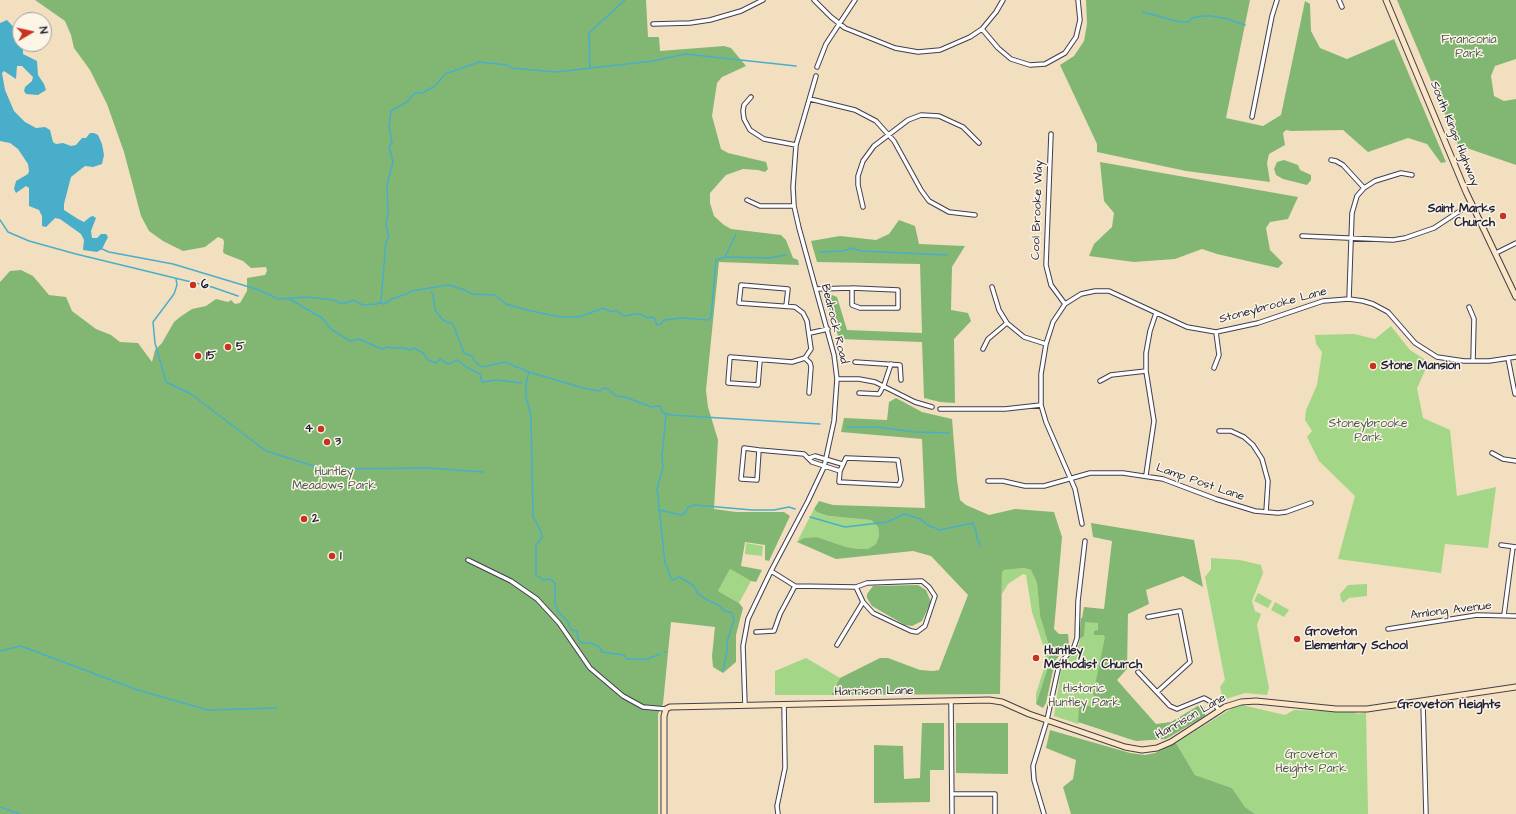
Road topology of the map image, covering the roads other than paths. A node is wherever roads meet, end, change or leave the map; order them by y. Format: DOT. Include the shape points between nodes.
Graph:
graph roads {
  1 [pos="763,0"];
  2 [pos="814,0"];
  3 [pos="855,0"];
  4 [pos="1003,0"];
  5 [pos="1078,0"];
  6 [pos="1277,0"];
  7 [pos="1339,0"];
  8 [pos="1386,0"];
  9 [pos="1342,7"];
  10 [pos="653,24"];
  11 [pos="839,24"];
  12 [pos="982,29"];
  13 [pos="817,67"];
  14 [pos="816,76"];
  15 [pos="751,97"];
  16 [pos="810,98"];
  17 [pos="1252,117"];
  18 [pos="889,134"];
  19 [pos="1051,134"];
  20 [pos="978,143"];
  21 [pos="796,145"];
  22 [pos="1331,160"];
  23 [pos="1412,175"];
  24 [pos="1364,188"];
  25 [pos="747,200"];
  26 [pos="1472,204"];
  27 [pos="794,206"];
  28 [pos="863,207"];
  29 [pos="975,215"];
  30 [pos="1302,236"];
  31 [pos="1351,238"];
  32 [pos="1516,243"];
  33 [pos="1496,253"];
  34 [pos="992,287"];
  35 [pos="852,288"];
  36 [pos="816,289"];
  37 [pos="1516,297"];
  38 [pos="1349,299"];
  39 [pos="1065,304"];
  40 [pos="786,306"];
  41 [pos="1469,307"];
  42 [pos="1156,314"];
  43 [pos="1007,323"];
  44 [pos="828,329"];
  45 [pos="1216,332"];
  46 [pos="810,333"];
  47 [pos="1046,344"];
  48 [pos="983,349"];
  49 [pos="1516,357"];
  50 [pos="805,358"];
  51 [pos="1508,358"];
  52 [pos="760,360"];
  53 [pos="1473,361"];
  54 [pos="855,362"];
  55 [pos="891,364"];
  56 [pos="1214,368"];
  57 [pos="1146,372"];
  58 [pos="837,379"];
  59 [pos="901,380"];
  60 [pos="1100,381"];
  61 [pos="884,386"];
  62 [pos="809,393"];
  63 [pos="859,393"];
  64 [pos="1515,394"];
  65 [pos="1041,405"];
  66 [pos="932,407"];
  67 [pos="940,409"];
  68 [pos="1219,431"];
  69 [pos="759,450"];
  70 [pos="1492,453"];
  71 [pos="809,458"];
  72 [pos="826,460"];
  73 [pos="1516,461"];
  74 [pos="842,464"];
  75 [pos="824,467"];
  76 [pos="840,471"];
  77 [pos="1146,475"];
  78 [pos="1071,478"];
  79 [pos="988,481"];
  80 [pos="1311,503"];
  81 [pos="1266,512"];
  82 [pos="1082,524"];
  83 [pos="1086,541"];
  84 [pos="1501,545"];
  85 [pos="1514,547"];
  86 [pos="468,560"];
  87 [pos="771,571"];
  88 [pos="794,586"];
  89 [pos="856,587"];
  90 [pos="863,602"];
  91 [pos="1504,615"];
  92 [pos="1516,616"];
  93 [pos="1148,617"];
  94 [pos="1388,629"];
  95 [pos="756,632"];
  96 [pos="837,645"];
  97 [pos="1138,672"];
  98 [pos="1516,687"];
  99 [pos="1157,692"];
  100 [pos="951,701"];
  101 [pos="1423,702"];
  102 [pos="784,704"];
  103 [pos="745,705"];
  104 [pos="666,710"];
  105 [pos="1220,711"];
  106 [pos="1047,720"];
  107 [pos="952,794"];
  108 [pos="664,814"];
  109 [pos="778,814"];
  110 [pos="952,814"];
  111 [pos="995,814"];
  112 [pos="1044,814"];
  113 [pos="1426,814"];
  1 -- 10 [label="street" via="741,11 710,20"];
  2 -- 11 [label="street"];
  3 -- 11 [label="street"];
  4 -- 12 [label="street"];
  5 -- 12 [label="street" via="1080,20 1076,37 1065,53 1045,64 1030,65 1011,59"];
  6 -- 17 [label="street"];
  7 -- 9 [label="street"];
  8 -- 26 [label="street, South Kings Highway"];
  11 -- 12 [label="street" via="895,48 918,52 952,46"];
  11 -- 13 [label="street" via="821,53"];
  14 -- 16 [label="street, Bedrock Road"];
  15 -- 21 [label="street" via="742,111 750,130 764,139"];
  16 -- 18 [label="street" via="864,114 881,125"];
  16 -- 21 [label="street, Bedrock Road"];
  18 -- 20 [label="street" via="911,118 931,115 959,124"];
  18 -- 28 [label="street" via="870,150 859,169 858,185"];
  18 -- 29 [label="street" via="930,201 949,212"];
  19 -- 39 [label="street, Cool Brooke Way" via="1046,265 1051,285"];
  21 -- 27 [label="street, Bedrock Road"];
  22 -- 24 [label="street" via="1343,165"];
  23 -- 24 [label="street" via="1395,174"];
  24 -- 31 [label="street" via="1357,196 1353,207"];
  25 -- 27 [label="street" via="760,206"];
  26 -- 31 [label="street" via="1434,228 1415,236 1393,240"];
  26 -- 33 [label="street, South Kings Highway"];
  27 -- 36 [label="street, Bedrock Road"];
  30 -- 31 [label="street"];
  31 -- 38 [label="street"];
  32 -- 33 [label="street"];
  33 -- 37 [label="street, South Kings Highway"];
  34 -- 43 [label="street" via="999,310"];
  35 -- 35 [label="street" via="852,305 860,308 898,308 898,290"];
  35 -- 36 [label="street"];
  36 -- 44 [label="street, Bedrock Road"];
  38 -- 45 [label="street, Stoneybrooke Lane" via="1323,301 1258,323"];
  38 -- 53 [label="street, Stoneybrooke Lane" via="1383,308 1414,343 1428,353 1445,359"];
  39 -- 42 [label="street, Stoneybrooke Lane" via="1081,294 1104,291 1124,297"];
  39 -- 47 [label="street, Stoneybrooke Lane" via="1053,322"];
  40 -- 40 [label="street" via="739,303 741,285 788,289"];
  40 -- 46 [label="street" via="796,307 803,313"];
  41 -- 53 [label="street" via="1474,319"];
  42 -- 45 [label="street, Stoneybrooke Lane" via="1187,327"];
  42 -- 57 [label="street" via="1148,340"];
  43 -- 47 [label="street" via="1024,337"];
  43 -- 48 [label="street" via="988,339"];
  44 -- 46 [label="street"];
  44 -- 58 [label="street, Bedrock Road"];
  45 -- 56 [label="street" via="1219,355"];
  46 -- 50 [label="street" via="811,349"];
  47 -- 65 [label="street, Stoneybrooke Lane" via="1041,374"];
  49 -- 51 [label="street, Stoneybrooke Lane"];
  50 -- 52 [label="street" via="792,362"];
  50 -- 62 [label="street" via="810,363"];
  51 -- 53 [label="street, Stoneybrooke Lane"];
  51 -- 64 [label="street"];
  52 -- 52 [label="street" via="730,358 728,383 758,385"];
  54 -- 55 [label="street"];
  55 -- 59 [label="street" via="900,364"];
  55 -- 61 [label="street"];
  57 -- 60 [label="street" via="1111,375"];
  57 -- 77 [label="street" via="1154,421"];
  58 -- 61 [label="street" via="859,379"];
  58 -- 72 [label="street, Bedrock Road" via="834,421"];
  61 -- 63 [label="street" via="878,394"];
  61 -- 66 [label="street" via="915,402"];
  65 -- 67 [label="street" via="1005,410"];
  65 -- 78 [label="street, Stoneybrooke Lane" via="1049,430"];
  68 -- 81 [label="street" via="1231,431 1244,437 1262,459 1268,481"];
  69 -- 69 [label="street" via="744,448 741,479 757,480"];
  69 -- 71 [label="street" via="804,454"];
  70 -- 73 [label="street" via="1503,459"];
  71 -- 72 [label="street" via="815,456"];
  71 -- 75 [label="street"];
  72 -- 74 [label="street"];
  72 -- 75 [label="street, Bedrock Road"];
  74 -- 76 [label="street"];
  74 -- 76 [label="street" via="846,458 898,460 901,480 899,485 839,482"];
  75 -- 76 [label="street"];
  75 -- 87 [label="street, Bedrock Road"];
  77 -- 78 [label="street, Lamp Post Lane" via="1099,472"];
  77 -- 81 [label="street, Lamp Post Lane" via="1239,507"];
  78 -- 79 [label="street, Lamp Post Lane" via="1050,485 1031,487 1003,481"];
  78 -- 82 [label="street, Stoneybrooke Lane"];
  80 -- 81 [label="street, Lamp Post Lane" via="1286,512"];
  83 -- 106 [label="street" via="1078,600 1077,638 1074,647 1059,665"];
  84 -- 85 [label="street"];
  85 -- 91 [label="street"];
  86 -- 104 [label="street" via="511,581 537,599 559,623 590,668 623,696 643,707"];
  87 -- 88 [label="street"];
  87 -- 103 [label="street, Bedrock Road" via="751,610 745,633"];
  88 -- 89 [label="street"];
  88 -- 95 [label="street" via="774,631"];
  89 -- 90 [label="street"];
  89 -- 90 [label="street" via="867,583 922,581 935,596 925,626 917,632 874,613"];
  90 -- 96 [label="street"];
  91 -- 92 [label="street, Amlong Avenue"];
  91 -- 94 [label="street, Amlong Avenue" via="1477,615"];
  93 -- 99 [label="street" via="1180,611 1190,662"];
  97 -- 99 [label="street"];
  98 -- 101 [label="street, Harrison Lane"];
  99 -- 105 [label="street" via="1170,706 1177,709 1204,698"];
  100 -- 102 [label="street, Harrison Lane"];
  100 -- 106 [label="street, Harrison Lane" via="995,701"];
  100 -- 107 [label="street"];
  101 -- 105 [label="street, Harrison Lane" via="1349,710 1248,701 1233,704"];
  101 -- 113 [label="street"];
  102 -- 103 [label="street, Harrison Lane"];
  102 -- 109 [label="street" via="785,768 777,806"];
  103 -- 104 [label="street, Harrison Lane" via="673,707"];
  104 -- 108 [label="street"];
  105 -- 106 [label="street, Harrison Lane" via="1171,742 1147,750 1125,747"];
  106 -- 112 [label="street" via="1033,769"];
  107 -- 110 [label="street"];
  107 -- 111 [label="street" via="994,794"];
}
